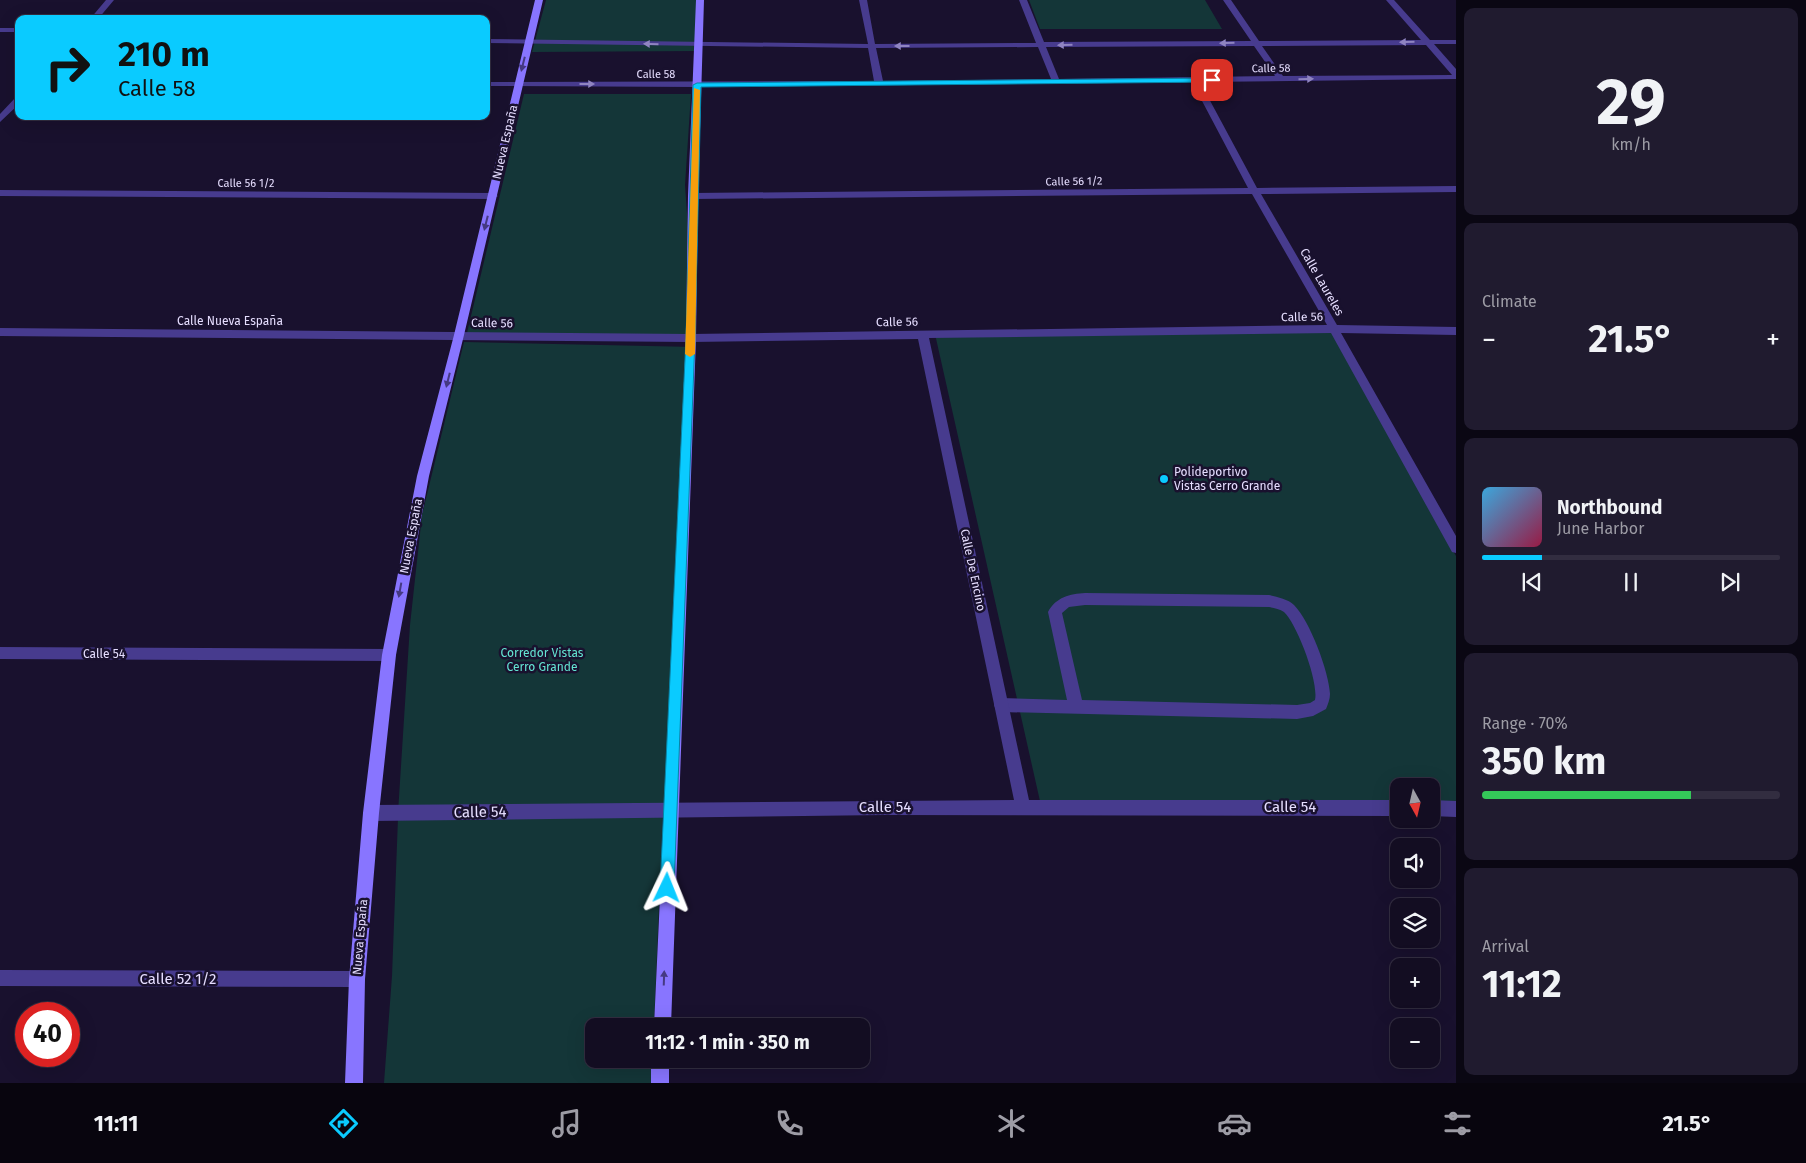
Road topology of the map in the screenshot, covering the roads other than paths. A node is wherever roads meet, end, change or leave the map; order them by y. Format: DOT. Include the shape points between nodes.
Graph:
graph roads {
  1 [pos="110,0"];
  2 [pos="539,0"];
  3 [pos="700,0"];
  4 [pos="863,0"];
  5 [pos="1023,0"];
  6 [pos="1227,0"];
  7 [pos="1390,0"];
  8 [pos="97,15"];
  9 [pos="0,30"];
  10 [pos="15,30"];
  11 [pos="490,41"];
  12 [pos="528,42"];
  13 [pos="1427,42"];
  14 [pos="1456,42"];
  15 [pos="1256,43"];
  16 [pos="699,45"];
  17 [pos="1040,45"];
  18 [pos="871,46"];
  19 [pos="1456,76"];
  20 [pos="1282,79"];
  21 [pos="1056,81"];
  22 [pos="1195,81"];
  23 [pos="878,83"];
  24 [pos="490,84"];
  25 [pos="518,84"];
  26 [pos="697,85"];
  27 [pos="15,103"];
  28 [pos="0,119"];
  29 [pos="1456,189"];
  30 [pos="1254,190"];
  31 [pos="0,192"];
  32 [pos="492,196"];
  33 [pos="693,196"];
  34 [pos="1334,329"];
  35 [pos="1456,331"];
  36 [pos="0,332"];
  37 [pos="923,334"];
  38 [pos="459,335"];
  39 [pos="691,338"];
  40 [pos="1454,541"];
  41 [pos="0,653"];
  42 [pos="389,655"];
  43 [pos="1001,705"];
  44 [pos="1076,707"];
  45 [pos="1023,806"];
  46 [pos="670,808"];
  47 [pos="1390,808"];
  48 [pos="1440,808"];
  49 [pos="1456,808"];
  50 [pos="371,813"];
  51 [pos="0,978"];
  52 [pos="356,979"];
  53 [pos="662,1018"];
  54 [pos="660,1068"];
  55 [pos="354,1083"];
  56 [pos="660,1083"];
  1 -- 8 [label="street"];
  2 -- 12 [label="street, Nueva España"];
  3 -- 16 [label="street"];
  4 -- 18 [label="street"];
  5 -- 17 [label="street"];
  6 -- 15 [label="street"];
  7 -- 13 [label="street"];
  9 -- 10 [label="street"];
  11 -- 12 [label="street, Calle 58"];
  16 -- 12 [label="street, Calle 58, one-way"];
  12 -- 25 [label="street, Nueva España, one-way"];
  13 -- 14 [label="street, Calle 58"];
  13 -- 15 [label="street, Calle 58, one-way"];
  13 -- 19 [label="street"];
  15 -- 17 [label="street, Calle 58, one-way"];
  15 -- 20 [label="street"];
  16 -- 18 [label="street, Calle 58"];
  16 -- 26 [label="street"];
  17 -- 18 [label="street, Calle 58, one-way"];
  17 -- 21 [label="street"];
  18 -- 23 [label="street"];
  20 -- 19 [label="street, Calle 58, one-way"];
  20 -- 22 [label="street, Calle 58"];
  21 -- 22 [label="street, Calle 58"];
  21 -- 23 [label="street, Calle 58"];
  22 -- 30 [label="street, Calle Laureles"];
  23 -- 26 [label="street, Calle 58"];
  24 -- 25 [label="street, Calle 58"];
  25 -- 26 [label="street, Calle 58, one-way"];
  25 -- 32 [label="street, Nueva España"];
  26 -- 33 [label="street"];
  27 -- 28 [label="street"];
  29 -- 30 [label="street, Calle 56 1/2"];
  30 -- 33 [label="street, Calle 56 1/2"];
  30 -- 34 [label="street, Calle Laureles"];
  31 -- 32 [label="street, Calle 56 1/2"];
  32 -- 38 [label="street, Nueva España, one-way"];
  33 -- 39 [label="street"];
  34 -- 35 [label="street, Calle 56"];
  34 -- 37 [label="street, Calle 56"];
  34 -- 40 [label="street, Calle Laureles"];
  36 -- 38 [label="street, Calle Nueva España"];
  37 -- 39 [label="street, Calle 56"];
  37 -- 43 [label="street, Calle De Encino"];
  38 -- 39 [label="street, Calle 56"];
  38 -- 42 [label="street, Nueva España, one-way" via="423,476"];
  39 -- 46 [label="street"];
  41 -- 42 [label="street, Calle 54"];
  42 -- 50 [label="street, Nueva España"];
  43 -- 44 [label="street"];
  43 -- 45 [label="street, Calle De Encino"];
  44 -- 44 [label="street" via="1297,712 1321,704 1324,695 1319,674 1296,619 1289,609 1280,604 1269,601 1085,599 1069,600 1059,605 1055,612"];
  45 -- 46 [label="street, Calle 54"];
  45 -- 47 [label="street, Calle 54"];
  46 -- 50 [label="street, Calle 54"];
  53 -- 46 [label="street, one-way"];
  48 -- 49 [label="street"];
  50 -- 52 [label="street, Nueva España"];
  51 -- 52 [label="street, Calle 52 1/2"];
  52 -- 55 [label="street, Nueva España"];
  54 -- 56 [label="street"];
}
